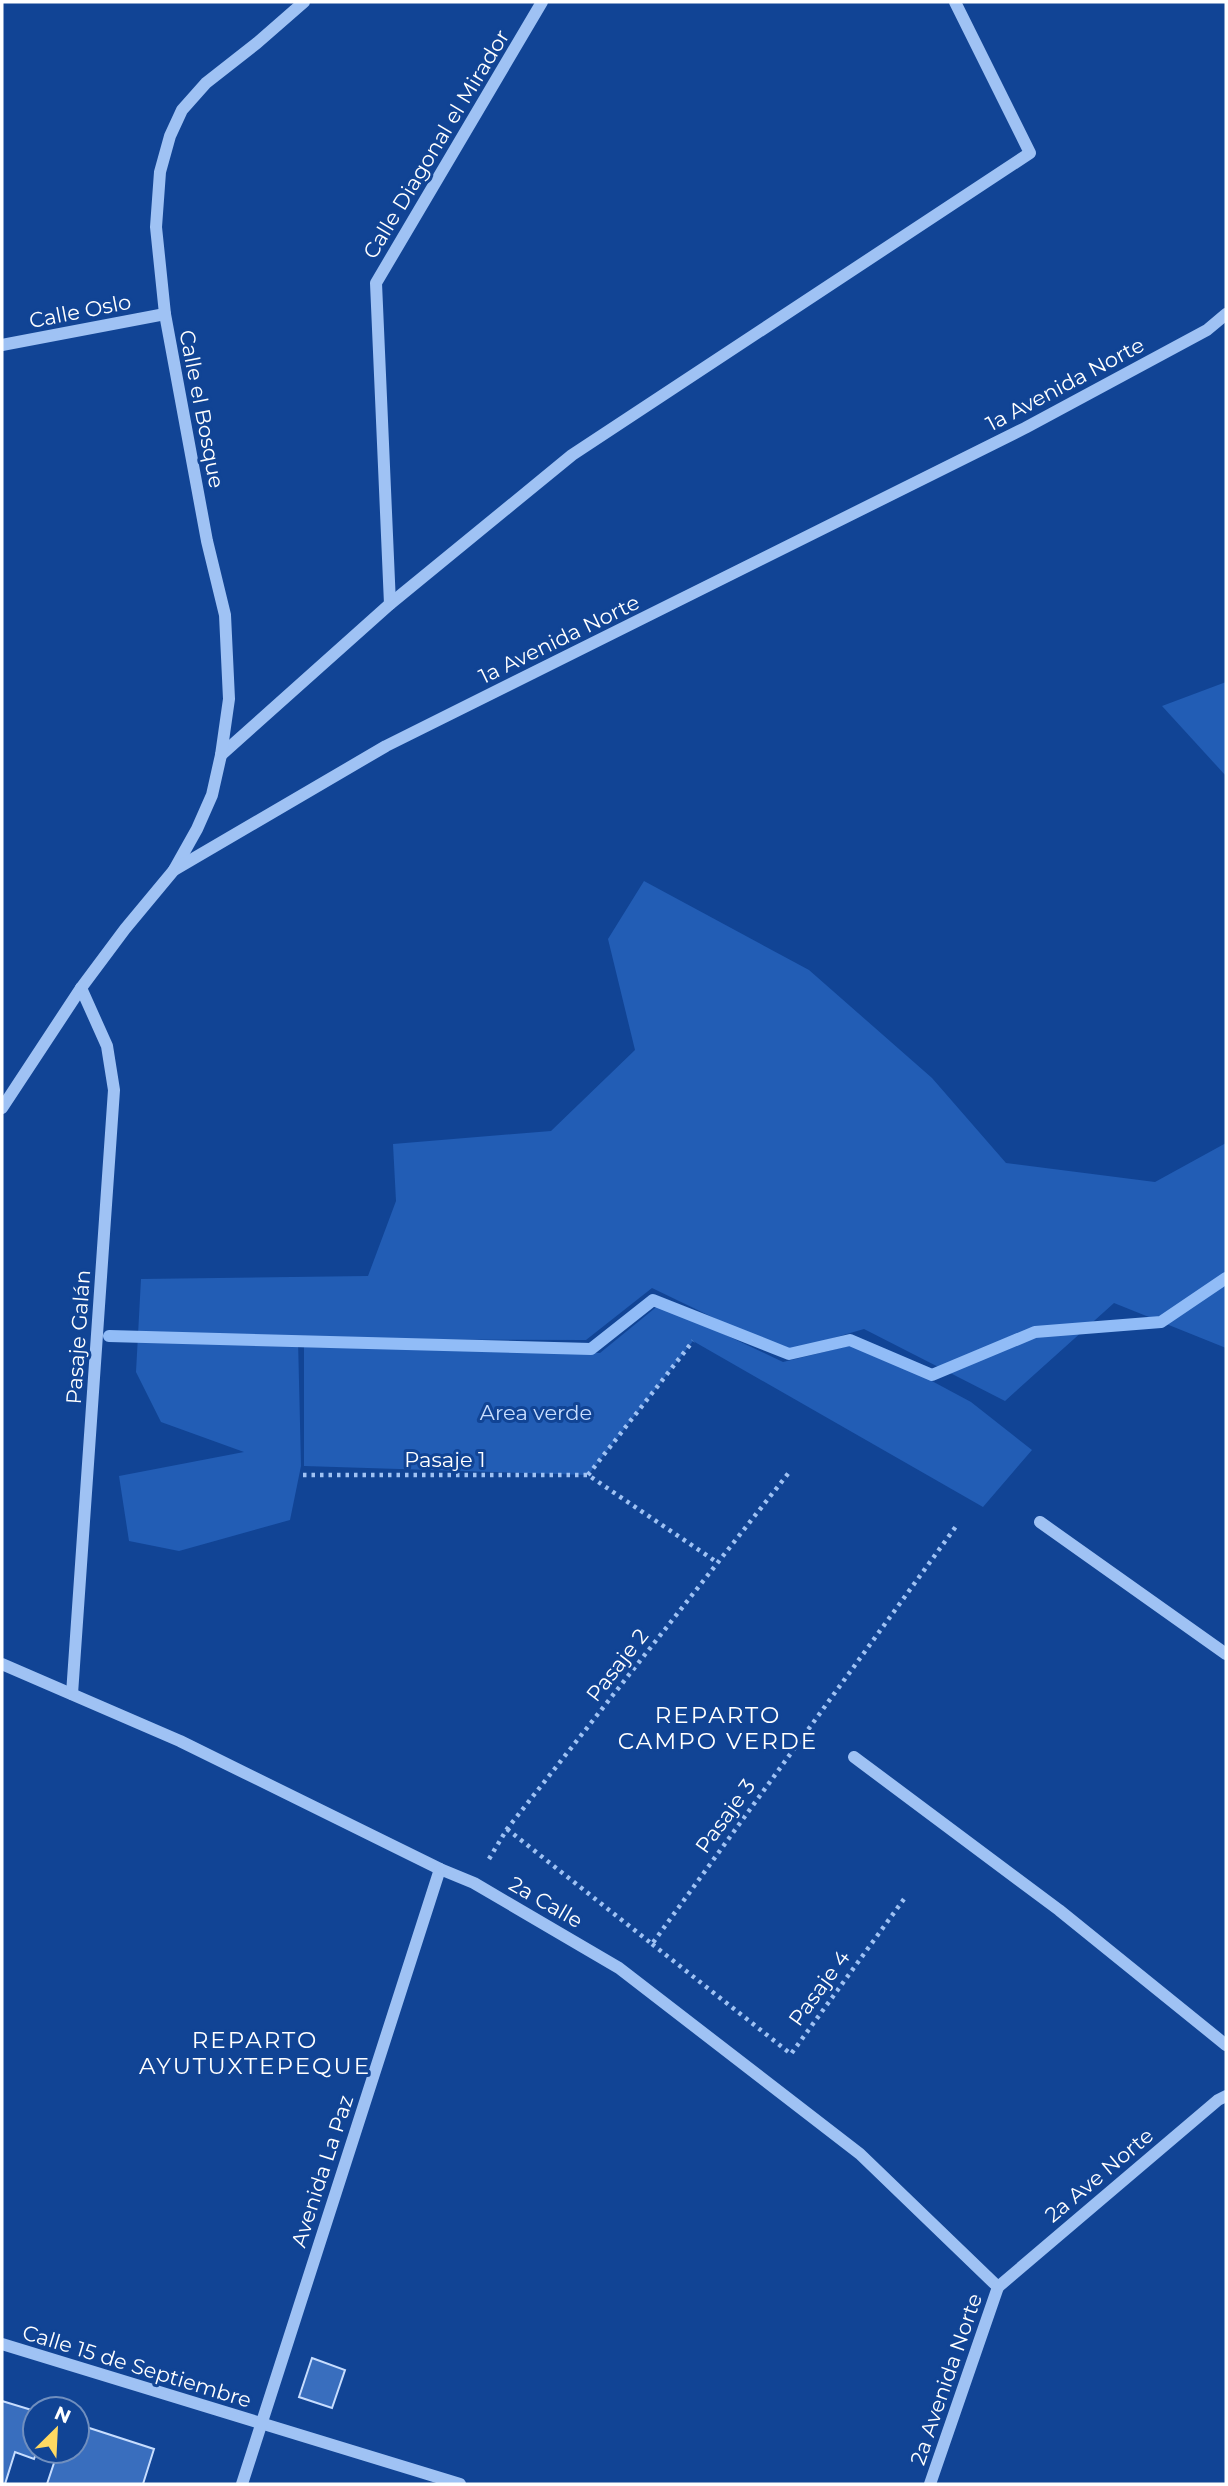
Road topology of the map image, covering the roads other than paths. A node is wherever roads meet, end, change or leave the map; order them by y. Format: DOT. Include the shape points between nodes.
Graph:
graph roads {
  1 [pos="304,2"];
  2 [pos="542,2"];
  3 [pos="955,2"];
  4 [pos="165,314"];
  5 [pos="1226,314"];
  6 [pos="2,345"];
  7 [pos="390,604"];
  8 [pos="221,755"];
  9 [pos="174,870"];
  10 [pos="80,988"];
  11 [pos="2,1108"];
  12 [pos="1040,1522"];
  13 [pos="1226,1654"];
  14 [pos="2,1664"];
  15 [pos="72,1695"];
  16 [pos="854,1757"];
  17 [pos="440,1869"];
  18 [pos="1226,2045"];
  19 [pos="1226,2095"];
  20 [pos="998,2287"];
  21 [pos="2,2344"];
  22 [pos="261,2424"];
  23 [pos="242,2484"];
  24 [pos="460,2484"];
  25 [pos="930,2484"];
  1 -- 4 [label="street, Calle el Bosque" via="206,83 183,110 170,136 160,172 156,227"];
  2 -- 7 [label="street, Calle Diagonal el Mirador" via="376,283"];
  3 -- 7 [label="street" via="1030,153 572,455"];
  4 -- 6 [label="street, Calle Oslo"];
  4 -- 8 [label="street, Calle el Bosque" via="225,615 229,699"];
  5 -- 9 [label="street, 1a Avenida Norte" via="1207,330 1025,428 386,746"];
  7 -- 8 [label="street"];
  8 -- 9 [label="street, Calle el Bosque" via="212,795"];
  9 -- 10 [label="street, 1a Avenida Norte"];
  10 -- 11 [label="street, 1a Avenida Norte"];
  10 -- 15 [label="street, Pasaje Galán" via="107,1046 114,1090"];
  12 -- 13 [label="street"];
  14 -- 15 [label="street, 2a Calle"];
  15 -- 17 [label="street, 2a Calle" via="180,1741"];
  16 -- 18 [label="street" via="1059,1910"];
  17 -- 20 [label="street, 2a Calle" via="474,1883 630,1976 860,2154"];
  17 -- 22 [label="street, Avenida La Paz"];
  19 -- 20 [label="street, 2a Ave Norte"];
  20 -- 25 [label="street, 2a Avenida Norte"];
  21 -- 22 [label="street, Calle 15 de Septiembre"];
  22 -- 23 [label="street, Avenida La Paz"];
  22 -- 24 [label="street, Calle 15 de Septiembre"];
}
